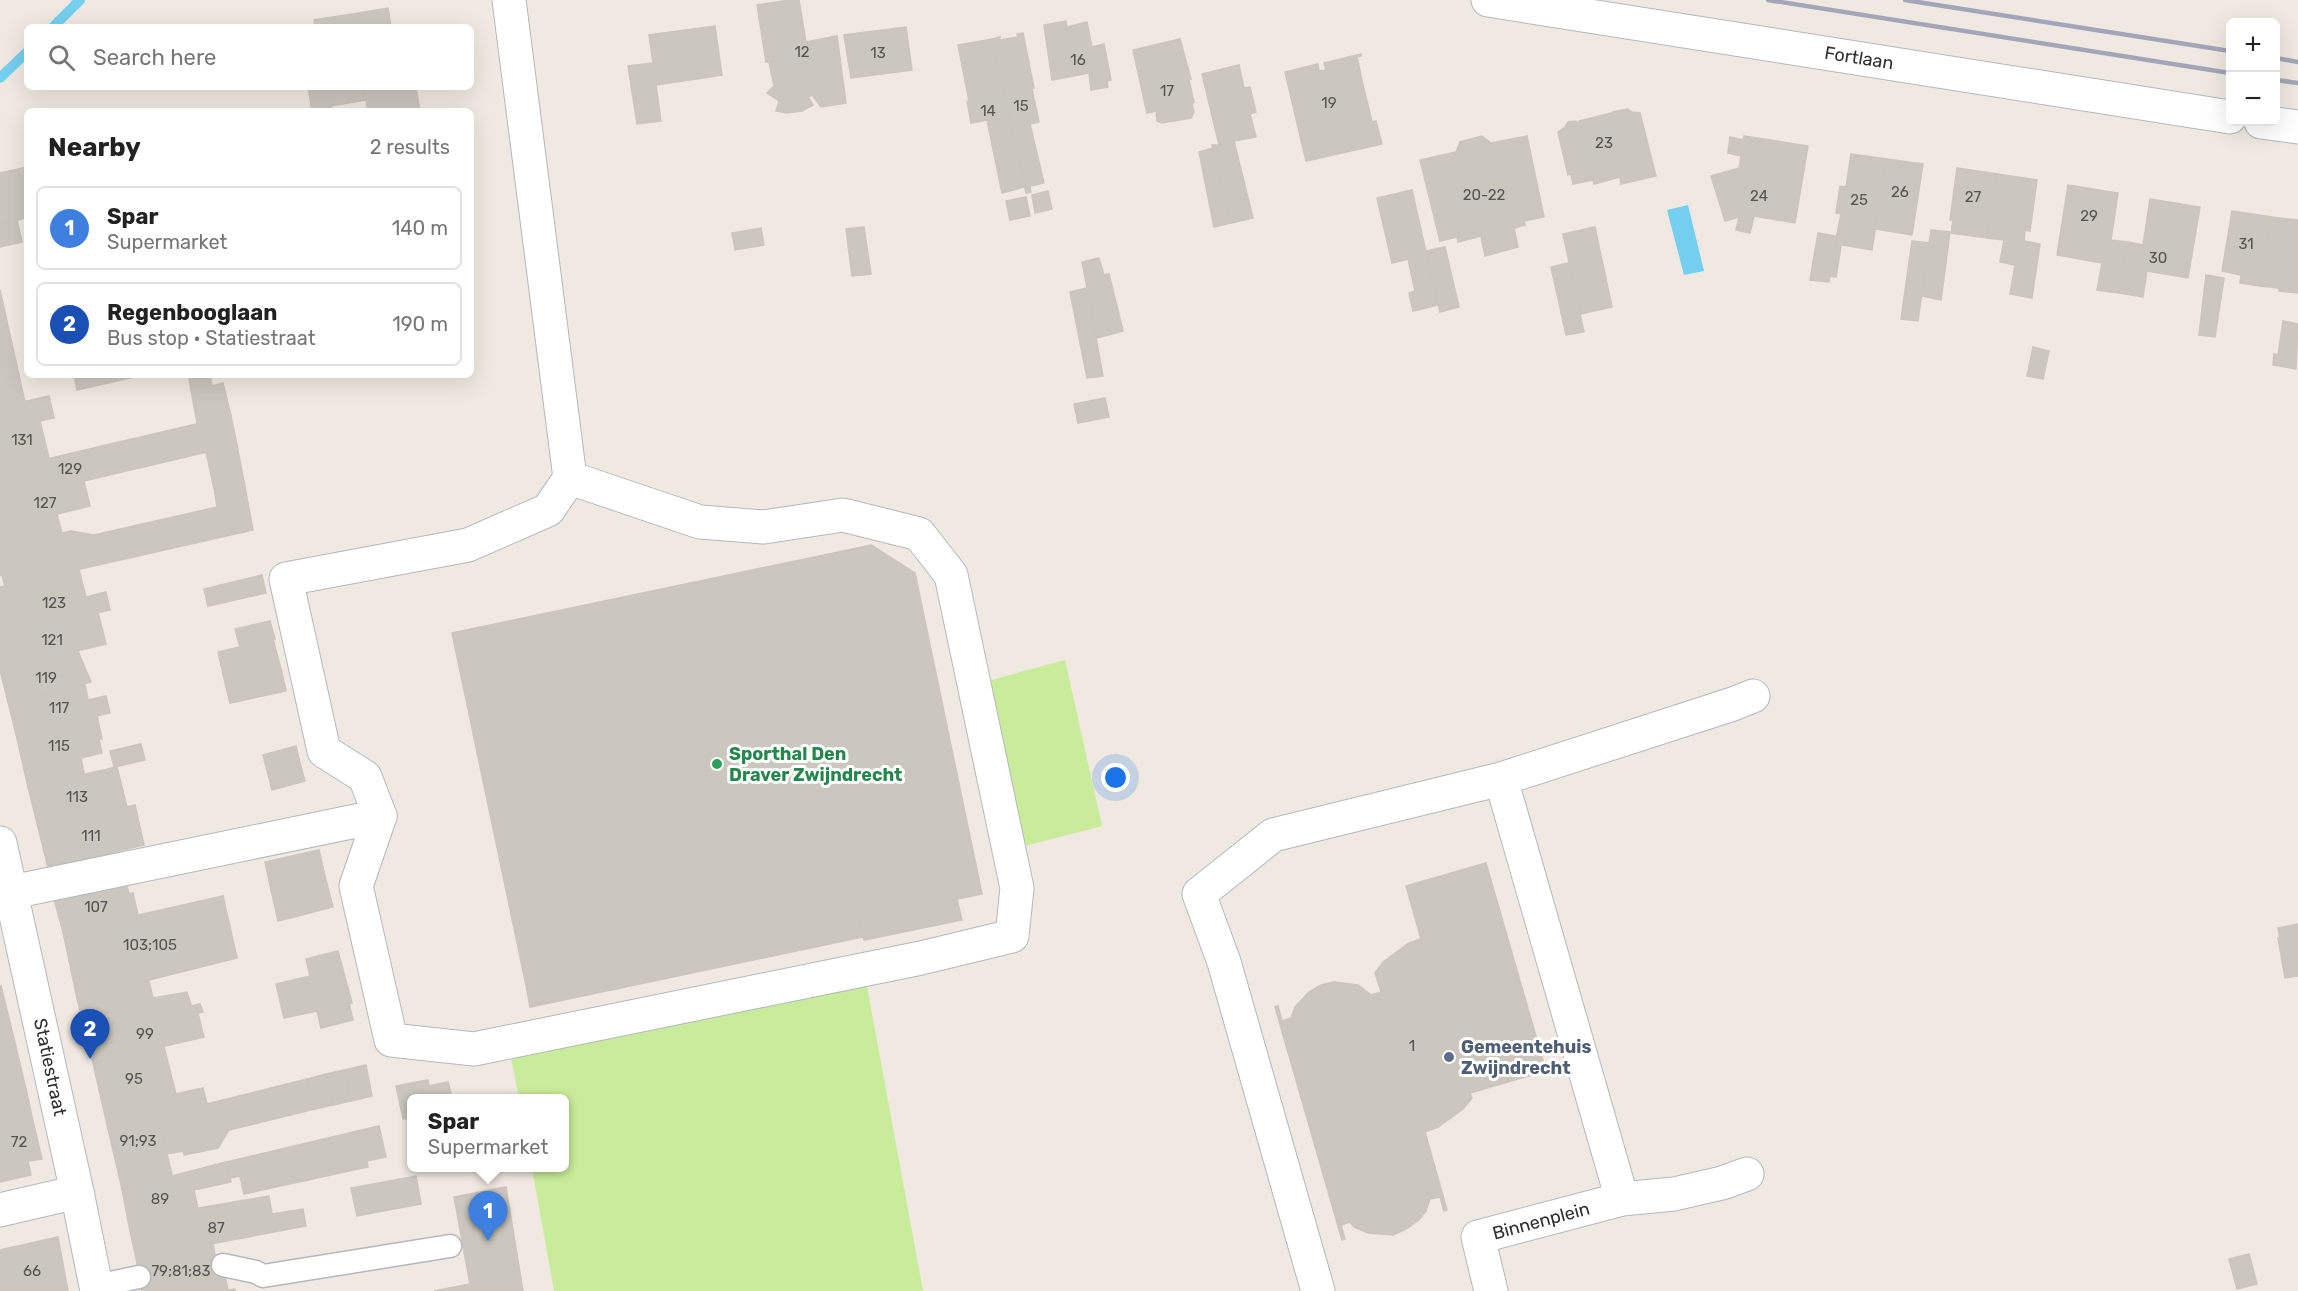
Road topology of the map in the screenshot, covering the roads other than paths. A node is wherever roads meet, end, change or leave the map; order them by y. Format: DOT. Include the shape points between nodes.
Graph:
graph roads {
  1 [pos="509,0"];
  2 [pos="1488,0"];
  3 [pos="2226,116"];
  4 [pos="2280,125"];
  5 [pos="2298,127"];
  6 [pos="570,478"];
  7 [pos="1753,696"];
  8 [pos="1501,779"];
  9 [pos="380,816"];
  10 [pos="0,843"];
  11 [pos="12,892"];
  12 [pos="1747,1174"];
  13 [pos="77,1191"];
  14 [pos="1622,1199"];
  15 [pos="0,1210"];
  16 [pos="450,1246"];
  17 [pos="223,1265"];
  18 [pos="139,1277"];
  19 [pos="96,1288"];
  20 [pos="1318,1291"];
  21 [pos="1491,1291"];
  1 -- 6 [label="street"];
  2 -- 3 [label="street, Fortlaan"];
  4 -- 5 [label="street"];
  6 -- 9 [label="street" via="548,510 468,545 286,579 324,751 365,777"];
  6 -- 9 [label="street" via="700,522 764,527 843,515 919,534 951,575 1017,888 1012,936 474,1049 391,1040 356,886"];
  7 -- 8 [label="street"];
  8 -- 14 [label="street"];
  8 -- 20 [label="street" via="1273,835 1199,894 1224,962"];
  9 -- 11 [label="street"];
  10 -- 11 [label="street, Statiestraat"];
  11 -- 13 [label="street, Statiestraat"];
  12 -- 14 [label="street" via="1674,1194"];
  13 -- 15 [label="street"];
  13 -- 19 [label="street, Statiestraat"];
  14 -- 21 [label="street, Binnenplein" via="1478,1237"];
  16 -- 17 [label="lane" via="263,1276"];
  18 -- 19 [label="lane"];
}
